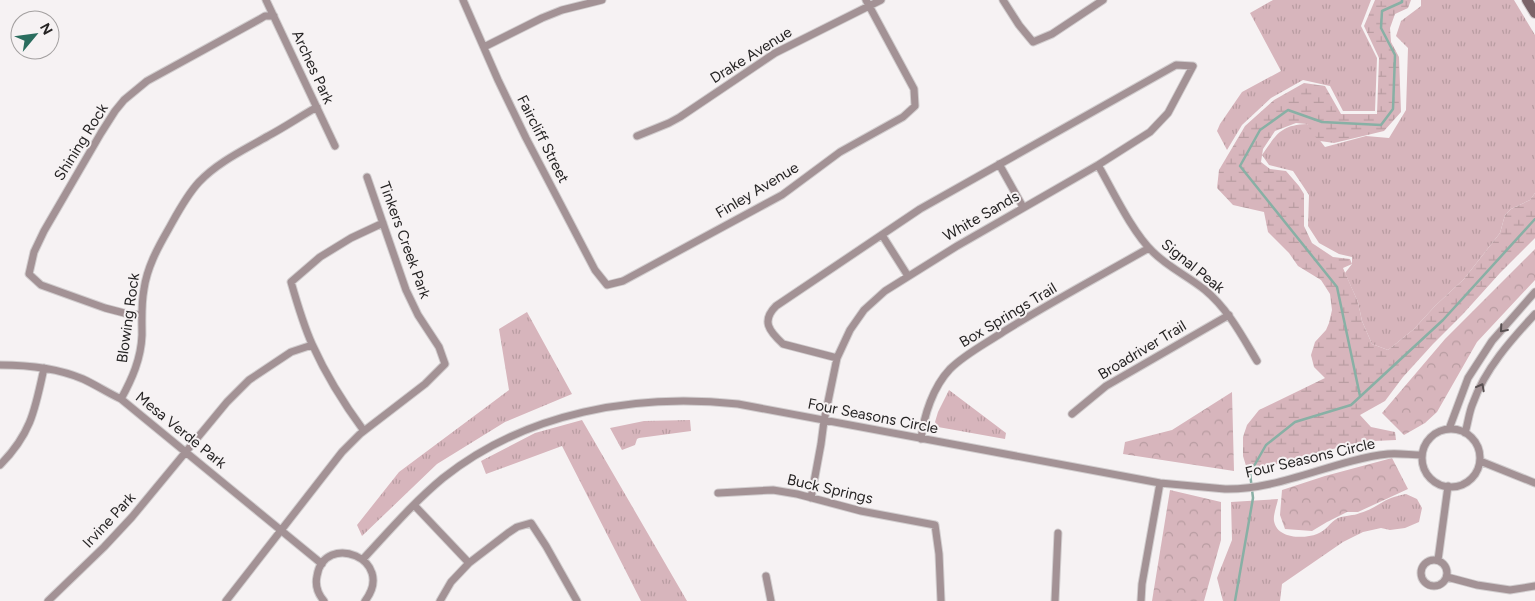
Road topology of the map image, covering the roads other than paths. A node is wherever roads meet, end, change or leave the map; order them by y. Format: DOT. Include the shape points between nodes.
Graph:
graph roads {
  1 [pos="266,0"];
  2 [pos="463,0"];
  3 [pos="602,0"];
  4 [pos="881,0"];
  5 [pos="1003,0"];
  6 [pos="1104,0"];
  7 [pos="1527,0"];
  8 [pos="868,3"];
  9 [pos="1535,13"];
  10 [pos="274,16"];
  11 [pos="484,47"];
  12 [pos="317,107"];
  13 [pos="637,136"];
  14 [pos="335,146"];
  15 [pos="1000,164"];
  16 [pos="1098,165"];
  17 [pos="367,176"];
  18 [pos="1023,207"];
  19 [pos="383,223"];
  20 [pos="882,235"];
  21 [pos="1149,248"];
  22 [pos="908,276"];
  23 [pos="607,285"];
  24 [pos="1535,292"];
  25 [pos="1535,314"];
  26 [pos="141,315"];
  27 [pos="1229,315"];
  28 [pos="312,345"];
  29 [pos="837,358"];
  30 [pos="1257,361"];
  31 [pos="0,365"];
  32 [pos="44,368"];
  33 [pos="121,399"];
  34 [pos="1072,414"];
  35 [pos="824,421"];
  36 [pos="1449,429"];
  37 [pos="364,431"];
  38 [pos="1465,433"];
  39 [pos="921,439"];
  40 [pos="185,452"];
  41 [pos="1422,455"];
  42 [pos="1480,461"];
  43 [pos="0,465"];
  44 [pos="1160,483"];
  45 [pos="1535,483"];
  46 [pos="1448,486"];
  47 [pos="718,493"];
  48 [pos="811,498"];
  49 [pos="414,505"];
  50 [pos="280,530"];
  51 [pos="1058,533"];
  52 [pos="363,559"];
  53 [pos="1438,560"];
  54 [pos="469,562"];
  55 [pos="322,564"];
  56 [pos="766,576"];
  57 [pos="1447,577"];
  58 [pos="1535,586"];
  59 [pos="48,601"];
  60 [pos="226,601"];
  61 [pos="324,601"];
  62 [pos="365,601"];
  63 [pos="440,601"];
  64 [pos="577,601"];
  65 [pos="771,601"];
  66 [pos="940,601"];
  67 [pos="1056,601"];
  68 [pos="1141,601"];
  1 -- 10 [label="street, Arches Park"];
  2 -- 11 [label="street, Faircliff Street"];
  3 -- 11 [label="street" via="562,10"];
  4 -- 8 [label="street, Drake Avenue"];
  5 -- 6 [label="street" via="1033,42 1052,34"];
  7 -- 9 [label="street"];
  8 -- 13 [label="street, Drake Avenue" via="775,53 680,117"];
  8 -- 23 [label="street, Finley Avenue" via="914,88 916,106 903,117 840,152 782,195 623,281"];
  10 -- 12 [label="street, Arches Park"];
  10 -- 26 [label="street, Shining Rock" via="265,16 168,68 124,100 101,133 34,252 30,274 41,285 105,308"];
  11 -- 23 [label="street, Faircliff Street" via="531,147 595,270"];
  12 -- 14 [label="street, Arches Park"];
  12 -- 26 [label="street, Blowing Rock" via="219,165 199,183 153,258"];
  15 -- 16 [label="street, White Sands" via="1176,65 1193,66 1160,123 1135,143"];
  15 -- 18 [label="street"];
  15 -- 20 [label="street" via="920,209"];
  16 -- 18 [label="street, White Sands"];
  16 -- 21 [label="street, Signal Peak"];
  17 -- 19 [label="street, Tinkers Creek Park"];
  18 -- 22 [label="street, White Sands"];
  19 -- 28 [label="street" via="320,257 291,282"];
  19 -- 37 [label="street, Tinkers Creek Park" via="406,290 439,347 445,364 425,384"];
  20 -- 22 [label="street"];
  20 -- 29 [label="street" via="776,306 768,316 768,324 783,344"];
  21 -- 27 [label="street, Signal Peak" via="1206,291"];
  21 -- 39 [label="street, Box Springs Trail" via="965,356 939,384 923,422"];
  22 -- 29 [label="street, White Sands" via="864,310"];
  24 -- 36 [label="street, one-way" via="1492,341 1468,378"];
  38 -- 25 [label="street, one-way" via="1473,402 1489,372 1509,342"];
  26 -- 33 [label="street, Blowing Rock" via="139,356 133,377"];
  27 -- 30 [label="street, Signal Peak"];
  27 -- 34 [label="street, Broadriver Trail" via="1106,386"];
  28 -- 37 [label="street" via="347,408"];
  28 -- 40 [label="street, Irvine Park" via="291,352 249,380"];
  29 -- 35 [label="street, White Sands"];
  31 -- 32 [label="street, Mesa Verde Park"];
  32 -- 33 [label="street, Mesa Verde Park" via="83,379"];
  32 -- 43 [label="street" via="29,426"];
  33 -- 40 [label="street, Mesa Verde Park"];
  35 -- 39 [label="street, Four Seasons Circle"];
  35 -- 48 [label="street, White Sands"];
  35 -- 49 [label="street, Four Seasons Circle" via="706,401 613,406 562,418 496,445 444,478"];
  36 -- 38 [label="street"];
  36 -- 41 [label="street" via="1434,434"];
  37 -- 50 [label="street" via="342,452"];
  38 -- 42 [label="street" via="1477,445"];
  39 -- 44 [label="street, Four Seasons Circle"];
  40 -- 50 [label="street, Mesa Verde Park"];
  40 -- 59 [label="street, Irvine Park" via="120,531"];
  41 -- 44 [label="street, Four Seasons Circle" via="1370,457 1270,484 1236,489"];
  41 -- 46 [label="street" via="1426,472 1439,484"];
  42 -- 45 [label="street"];
  42 -- 46 [label="street" via="1477,470 1465,483"];
  44 -- 68 [label="street"];
  46 -- 53 [label="street"];
  47 -- 48 [label="street, Buck Springs" via="773,490"];
  48 -- 66 [label="street, Buck Springs" via="935,525"];
  49 -- 52 [label="street, Four Seasons Circle"];
  49 -- 54 [label="street"];
  50 -- 55 [label="street, Mesa Verde Park"];
  50 -- 60 [label="street"];
  51 -- 67 [label="street"];
  52 -- 55 [label="street" via="346,552 328,558"];
  52 -- 62 [label="street" via="373,576 373,585"];
  53 -- 57 [label="street" via="1447,568"];
  53 -- 57 [label="street" via="1426,562 1421,569 1421,578 1435,587 1443,584"];
  54 -- 63 [label="street" via="451,582"];
  54 -- 64 [label="street" via="517,527 530,524"];
  55 -- 61 [label="street" via="316,581"];
  56 -- 65 [label="street"];
  57 -- 58 [label="street" via="1510,590"];
}
